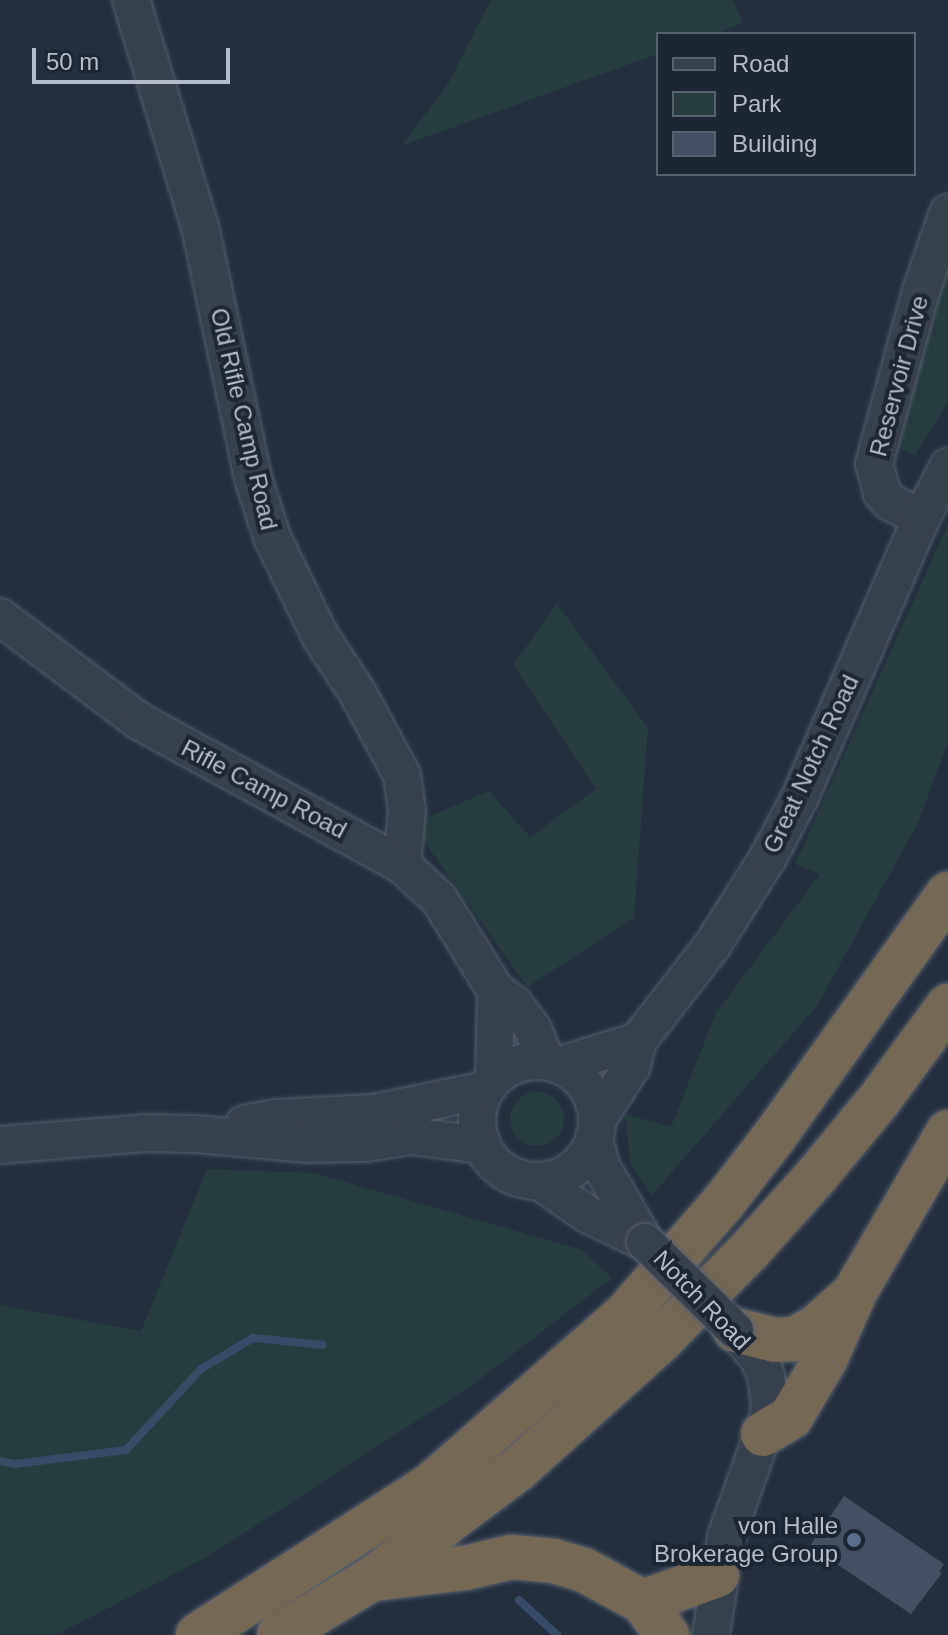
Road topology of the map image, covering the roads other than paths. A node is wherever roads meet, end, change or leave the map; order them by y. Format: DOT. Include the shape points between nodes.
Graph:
graph roads {
  1 [pos="131,0"];
  2 [pos="948,213"];
  3 [pos="948,467"];
  4 [pos="921,519"];
  5 [pos="0,617"];
  6 [pos="402,865"];
  7 [pos="948,894"];
  8 [pos="496,991"];
  9 [pos="948,1006"];
  10 [pos="638,1041"];
  11 [pos="553,1063"];
  12 [pos="489,1084"];
  13 [pos="596,1129"];
  14 [pos="948,1132"];
  15 [pos="195,1134"];
  16 [pos="0,1145"];
  17 [pos="482,1145"];
  18 [pos="539,1181"];
  19 [pos="645,1242"];
  20 [pos="855,1292"];
  21 [pos="735,1330"];
  22 [pos="763,1434"];
  23 [pos="717,1575"];
  24 [pos="372,1579"];
  25 [pos="655,1618"];
  26 [pos="198,1635"];
  27 [pos="279,1635"];
  28 [pos="711,1635"];
  1 -- 6 [label="street, Old Rifle Camp Road" via="201,231 253,478 272,537 320,636 402,775 407,809"];
  2 -- 4 [label="street, Reservoir Drive" via="874,464 882,493"];
  3 -- 4 [label="street, Great Notch Road"];
  4 -- 10 [label="street, Great Notch Road" via="800,797 769,856 712,946"];
  5 -- 6 [label="street, Rifle Camp Road" via="139,721"];
  6 -- 8 [label="street, Rifle Camp Road" via="439,899"];
  7 -- 26 [label="highway" via="774,1137 626,1314 432,1484"];
  8 -- 11 [label="street, Rifle Camp Road" via="514,1004"];
  8 -- 12 [label="street"];
  9 -- 24 [label="highway" via="817,1175 660,1341 518,1469"];
  10 -- 11 [label="street"];
  10 -- 13 [label="street, Great Notch Road" via="632,1066"];
  11 -- 12 [label="street" via="517,1063"];
  11 -- 13 [label="street" via="587,1087"];
  12 -- 15 [label="street" via="374,1113 275,1118"];
  12 -- 17 [label="street" via="477,1117"];
  13 -- 18 [label="street" via="578,1165"];
  13 -- 19 [label="street, Notch Road" via="601,1166"];
  14 -- 20 [label="highway"];
  15 -- 16 [label="street"];
  15 -- 17 [label="street" via="306,1144 411,1136"];
  17 -- 18 [label="street" via="498,1168"];
  18 -- 19 [label="street, Notch Road" via="587,1214"];
  19 -- 21 [label="street, Notch Road, bridge"];
  20 -- 21 [label="highway" via="795,1339"];
  20 -- 22 [label="highway" via="825,1360 791,1417"];
  21 -- 22 [label="street, Notch Road" via="766,1375 770,1405"];
  22 -- 23 [label="street, Notch Road" via="737,1499"];
  23 -- 25 [label="highway"];
  23 -- 28 [label="street, Notch Road"];
  24 -- 25 [label="highway" via="512,1557 554,1561 584,1570"];
  24 -- 27 [label="highway"];
}
